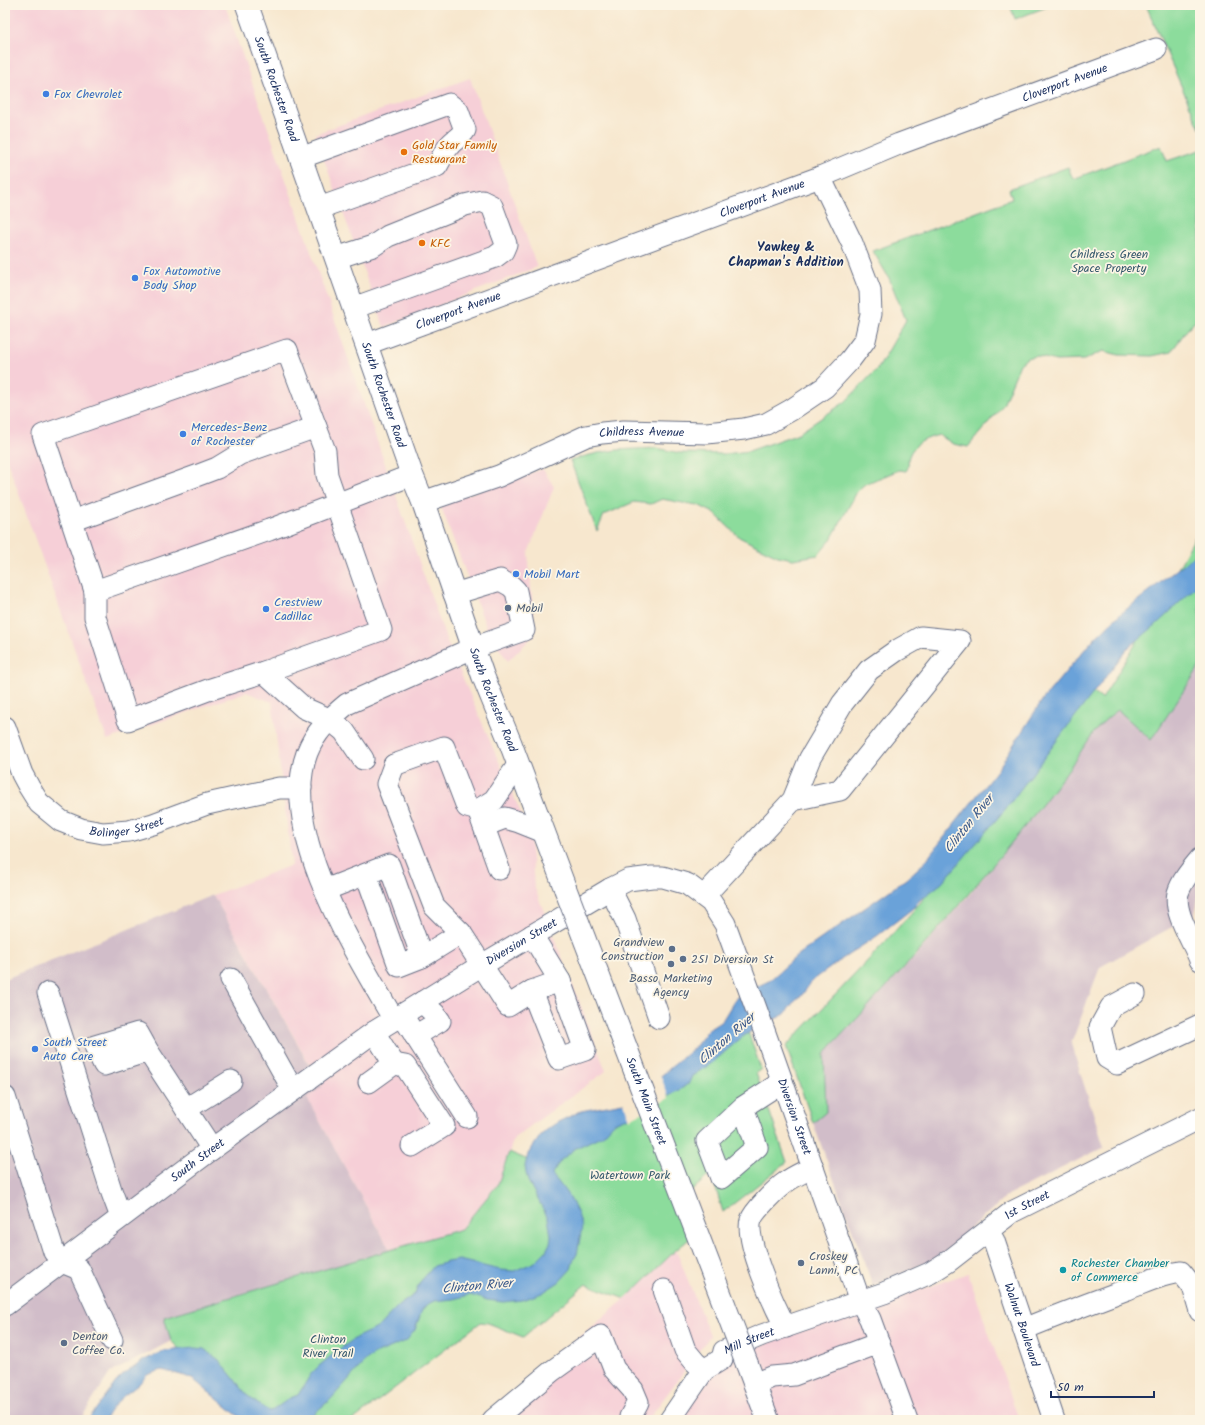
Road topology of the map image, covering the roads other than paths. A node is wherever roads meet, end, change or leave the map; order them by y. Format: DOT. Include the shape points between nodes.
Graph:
graph roads {
  1 [pos="247,5"];
  2 [pos="1156,49"];
  3 [pos="300,158"];
  4 [pos="820,177"];
  5 [pos="319,208"];
  6 [pos="336,258"];
  7 [pos="353,308"];
  8 [pos="367,344"];
  9 [pos="316,427"];
  10 [pos="412,475"];
  11 [pos="423,502"];
  12 [pos="337,504"];
  13 [pos="72,521"];
  14 [pos="95,591"];
  15 [pos="454,594"];
  16 [pos="473,648"];
  17 [pos="264,672"];
  18 [pos="329,719"];
  19 [pos="5,727"];
  20 [pos="363,759"];
  21 [pos="522,773"];
  22 [pos="301,788"];
  23 [pos="793,800"];
  24 [pos="481,818"];
  25 [pos="544,832"];
  26 [pos="1200,859"];
  27 [pos="499,869"];
  28 [pos="610,889"];
  29 [pos="325,890"];
  30 [pos="704,896"];
  31 [pos="461,933"];
  32 [pos="532,935"];
  33 [pos="1198,950"];
  34 [pos="482,965"];
  35 [pos="231,979"];
  36 [pos="560,981"];
  37 [pos="532,991"];
  38 [pos="48,993"];
  39 [pos="1135,994"];
  40 [pos="422,1002"];
  41 [pos="398,1017"];
  42 [pos="658,1018"];
  43 [pos="1200,1025"];
  44 [pos="374,1032"];
  45 [pos="138,1033"];
  46 [pos="415,1036"];
  47 [pos="148,1051"];
  48 [pos="394,1064"];
  49 [pos="173,1077"];
  50 [pos="230,1080"];
  51 [pos="369,1082"];
  52 [pos="782,1082"];
  53 [pos="293,1090"];
  54 [pos="5,1097"];
  55 [pos="191,1105"];
  56 [pos="743,1107"];
  57 [pos="467,1117"];
  58 [pos="1200,1118"];
  59 [pos="412,1146"];
  60 [pos="212,1149"];
  61 [pos="813,1167"];
  62 [pos="121,1217"];
  63 [pos="988,1231"];
  64 [pos="62,1262"];
  65 [pos="664,1290"];
  66 [pos="7,1299"];
  67 [pos="860,1301"];
  68 [pos="1200,1310"];
  69 [pos="786,1327"];
  70 [pos="1024,1329"];
  71 [pos="112,1340"];
  72 [pos="879,1343"];
  73 [pos="704,1370"];
  74 [pos="751,1374"];
  75 [pos="630,1419"];
  76 [pos="493,1420"];
  77 [pos="670,1420"];
  78 [pos="768,1420"];
  79 [pos="907,1420"];
  80 [pos="1054,1420"];
  1 -- 3 [label="main road, South Rochester Road"];
  2 -- 4 [label="street, Cloverport Avenue" via="899,144"];
  3 -- 5 [label="main road, South Rochester Road"];
  3 -- 5 [label="street" via="449,104 458,111 465,130 449,145 436,166"];
  4 -- 8 [label="street, Cloverport Avenue"];
  4 -- 11 [label="street, Childress Avenue" via="852,243 870,290 871,314 865,340 825,387 766,424 708,434 624,431 586,436 499,476"];
  5 -- 6 [label="main road, South Rochester Road"];
  6 -- 7 [label="main road, South Rochester Road"];
  6 -- 7 [label="street" via="373,246 388,236 465,205 482,201 492,206 506,244 503,251 495,257"];
  7 -- 8 [label="main road, South Rochester Road"];
  8 -- 10 [label="main road, South Rochester Road"];
  9 -- 12 [label="street" via="325,450 327,475"];
  9 -- 13 [label="street" via="240,454 217,468"];
  9 -- 13 [label="street" via="287,350 43,435"];
  10 -- 11 [label="main road, South Rochester Road"];
  10 -- 12 [label="street"];
  11 -- 15 [label="main road, South Rochester Road"];
  12 -- 14 [label="street"];
  12 -- 17 [label="street" via="381,630"];
  13 -- 14 [label="street"];
  14 -- 17 [label="street" via="95,617 128,720"];
  15 -- 16 [label="main road, South Rochester Road"];
  15 -- 16 [label="street" via="500,580 516,591 524,630"];
  16 -- 18 [label="street" via="361,697 347,704"];
  16 -- 21 [label="main road, South Rochester Road"];
  17 -- 18 [label="street" via="304,708"];
  18 -- 20 [label="street" via="344,732"];
  18 -- 22 [label="street" via="313,741 308,753"];
  19 -- 22 [label="street, Bolinger Street" via="22,774 39,802 61,821 82,829 104,833 129,831 207,804 279,788"];
  21 -- 24 [label="street" via="494,800"];
  21 -- 25 [label="main road, South Main Street"];
  22 -- 29 [label="street" via="305,830"];
  23 -- 23 [label="street" via="840,790 960,641 921,637 868,670 842,704 810,758"];
  23 -- 30 [label="street"];
  24 -- 25 [label="street" via="505,818"];
  24 -- 27 [label="street"];
  24 -- 31 [label="street" via="467,807 444,747 394,765 387,784 434,906"];
  25 -- 74 [label="main road, South Main Street, bridge"];
  26 -- 33 [label="street" via="1178,892 1178,908"];
  28 -- 30 [label="street, Diversion Street" via="628,880 652,876 687,884"];
  28 -- 32 [label="street, Diversion Street"];
  28 -- 42 [label="street" via="625,919"];
  29 -- 31 [label="street" via="389,865 422,958"];
  29 -- 41 [label="street" via="355,952"];
  30 -- 52 [label="street, Diversion Street" via="725,924"];
  31 -- 34 [label="street"];
  32 -- 34 [label="street, Diversion Street"];
  32 -- 36 [label="street"];
  34 -- 37 [label="street" via="508,1006"];
  34 -- 40 [label="street, Diversion Street"];
  35 -- 53 [label="street"];
  36 -- 37 [label="street"];
  36 -- 37 [label="street" via="585,1050 559,1059"];
  38 -- 62 [label="street"];
  39 -- 43 [label="street" via="1111,1007 1100,1027 1107,1058 1117,1064"];
  40 -- 41 [label="street, Diversion Street"];
  40 -- 46 [label="street" via="440,1021"];
  41 -- 44 [label="street, South Street"];
  41 -- 46 [label="street"];
  44 -- 48 [label="street"];
  44 -- 53 [label="street, South Street"];
  45 -- 47 [label="street"];
  45 -- 47 [label="street" via="95,1046 104,1065"];
  45 -- 49 [label="street" via="150,1027"];
  46 -- 57 [label="street"];
  47 -- 49 [label="street"];
  48 -- 51 [label="street"];
  48 -- 59 [label="street" via="405,1066 444,1126"];
  49 -- 55 [label="street"];
  50 -- 55 [label="street"];
  52 -- 56 [label="street"];
  52 -- 61 [label="street, Diversion Street"];
  53 -- 60 [label="street, South Street"];
  54 -- 64 [label="street" via="54,1252"];
  55 -- 60 [label="street"];
  58 -- 63 [label="street, 1st Street" via="1024,1205"];
  60 -- 62 [label="street, South Street"];
  61 -- 67 [label="street, Diversion Street"];
  61 -- 69 [label="street" via="785,1182 755,1211 750,1221 750,1235 758,1261 776,1309"];
  62 -- 64 [label="street, South Street"];
  63 -- 67 [label="street, 1st Street" via="930,1273 913,1282"];
  63 -- 70 [label="street, Walnut Boulevard" via="994,1241"];
  64 -- 66 [label="street, South Street"];
  64 -- 71 [label="street" via="80,1270"];
  65 -- 73 [label="street" via="685,1350"];
  67 -- 69 [label="street, Mill Street"];
  67 -- 72 [label="street, Diversion Street"];
  68 -- 70 [label="street" via="1193,1287 1181,1272 1167,1273"];
  69 -- 73 [label="street, Mill Street" via="739,1343 724,1351 722,1359"];
  70 -- 80 [label="street, Walnut Boulevard"];
  72 -- 74 [label="street" via="794,1375 772,1377"];
  72 -- 79 [label="street, Diversion Street"];
  73 -- 77 [label="street, Mill Street"];
  74 -- 78 [label="main road, South Main Street"];
  75 -- 76 [label="street" via="638,1402 633,1390 614,1369 601,1336 552,1371"];
}
